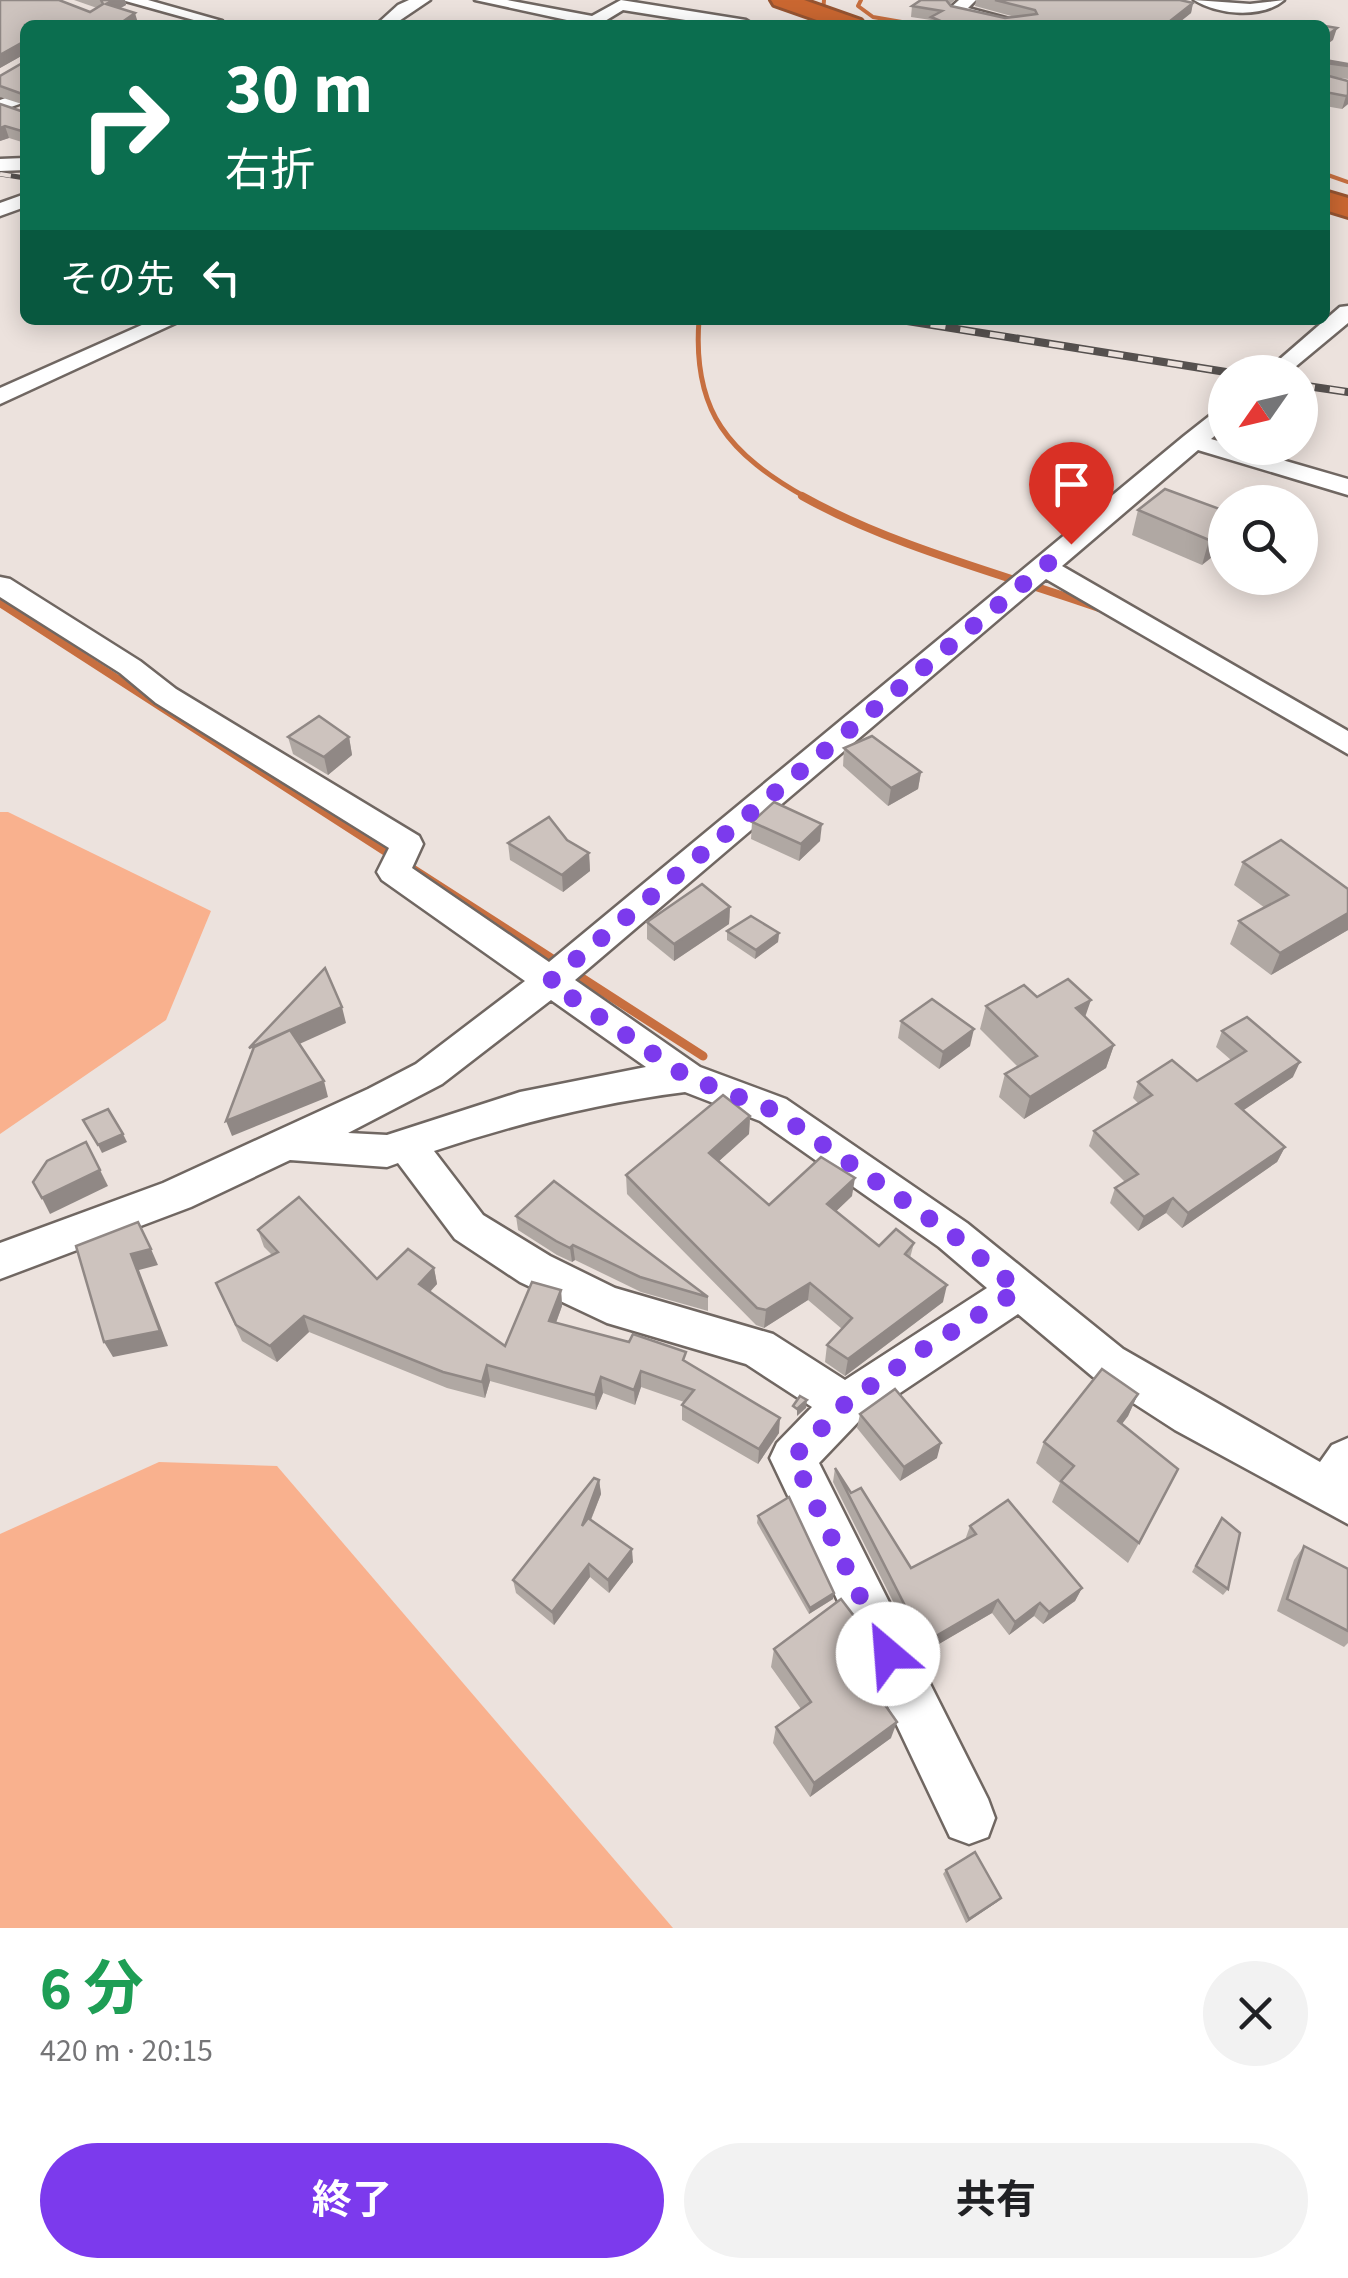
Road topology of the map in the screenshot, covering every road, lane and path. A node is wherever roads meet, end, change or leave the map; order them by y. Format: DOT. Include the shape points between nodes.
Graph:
graph roads {
  1 [pos="130,0"];
  2 [pos="422,0"];
  3 [pos="483,0"];
  4 [pos="755,0"];
  5 [pos="968,0"];
  6 [pos="1202,0"];
  7 [pos="1276,0"];
  8 [pos="622,3"];
  9 [pos="1252,10"];
  10 [pos="819,16"];
  11 [pos="210,20"];
  12 [pos="390,20"];
  13 [pos="589,20"];
  14 [pos="596,20"];
  15 [pos="718,20"];
  16 [pos="1001,20"];
  17 [pos="1241,20"];
  18 [pos="1348,312"];
  19 [pos="161,325"];
  20 [pos="1296,355"];
  21 [pos="0,397"];
  22 [pos="1208,429"];
  23 [pos="1193,441"];
  24 [pos="1348,487"];
  25 [pos="1031,576"];
  26 [pos="0,585"];
  27 [pos="1348,744"];
  28 [pos="559,974"];
  29 [pos="687,1077"];
  30 [pos="286,1144"];
  31 [pos="406,1144"];
  32 [pos="0,1260"];
  33 [pos="1019,1290"];
  34 [pos="845,1404"];
  35 [pos="1341,1484"];
  36 [pos="969,1818"];
  1 -- 11 [label="street"];
  2 -- 12 [label="street"];
  3 -- 13 [label="street"];
  4 -- 10 [label="highway"];
  5 -- 16 [label="street" via="956,10"];
  6 -- 9 [label="street"];
  7 -- 9 [label="street"];
  8 -- 14 [label="street"];
  8 -- 15 [label="street"];
  9 -- 17 [label="street"];
  18 -- 20 [label="street"];
  19 -- 21 [label="street"];
  22 -- 23 [label="street"];
  23 -- 24 [label="street"];
  23 -- 25 [label="street"];
  25 -- 27 [label="street"];
  25 -- 28 [label="street"];
  26 -- 28 [label="street" via="407,844 394,872"];
  28 -- 29 [label="street"];
  28 -- 30 [label="street" via="429,1074"];
  29 -- 31 [label="street" via="520,1107"];
  29 -- 33 [label="street" via="773,1110 953,1235"];
  30 -- 31 [label="street" via="387,1151"];
  30 -- 32 [label="street" via="177,1195"];
  31 -- 34 [label="street" via="469,1227 536,1269 608,1304 758,1348"];
  33 -- 34 [label="street"];
  33 -- 35 [label="street" via="1108,1363 1191,1415"];
  34 -- 36 [label="street" via="793,1458"];
}
